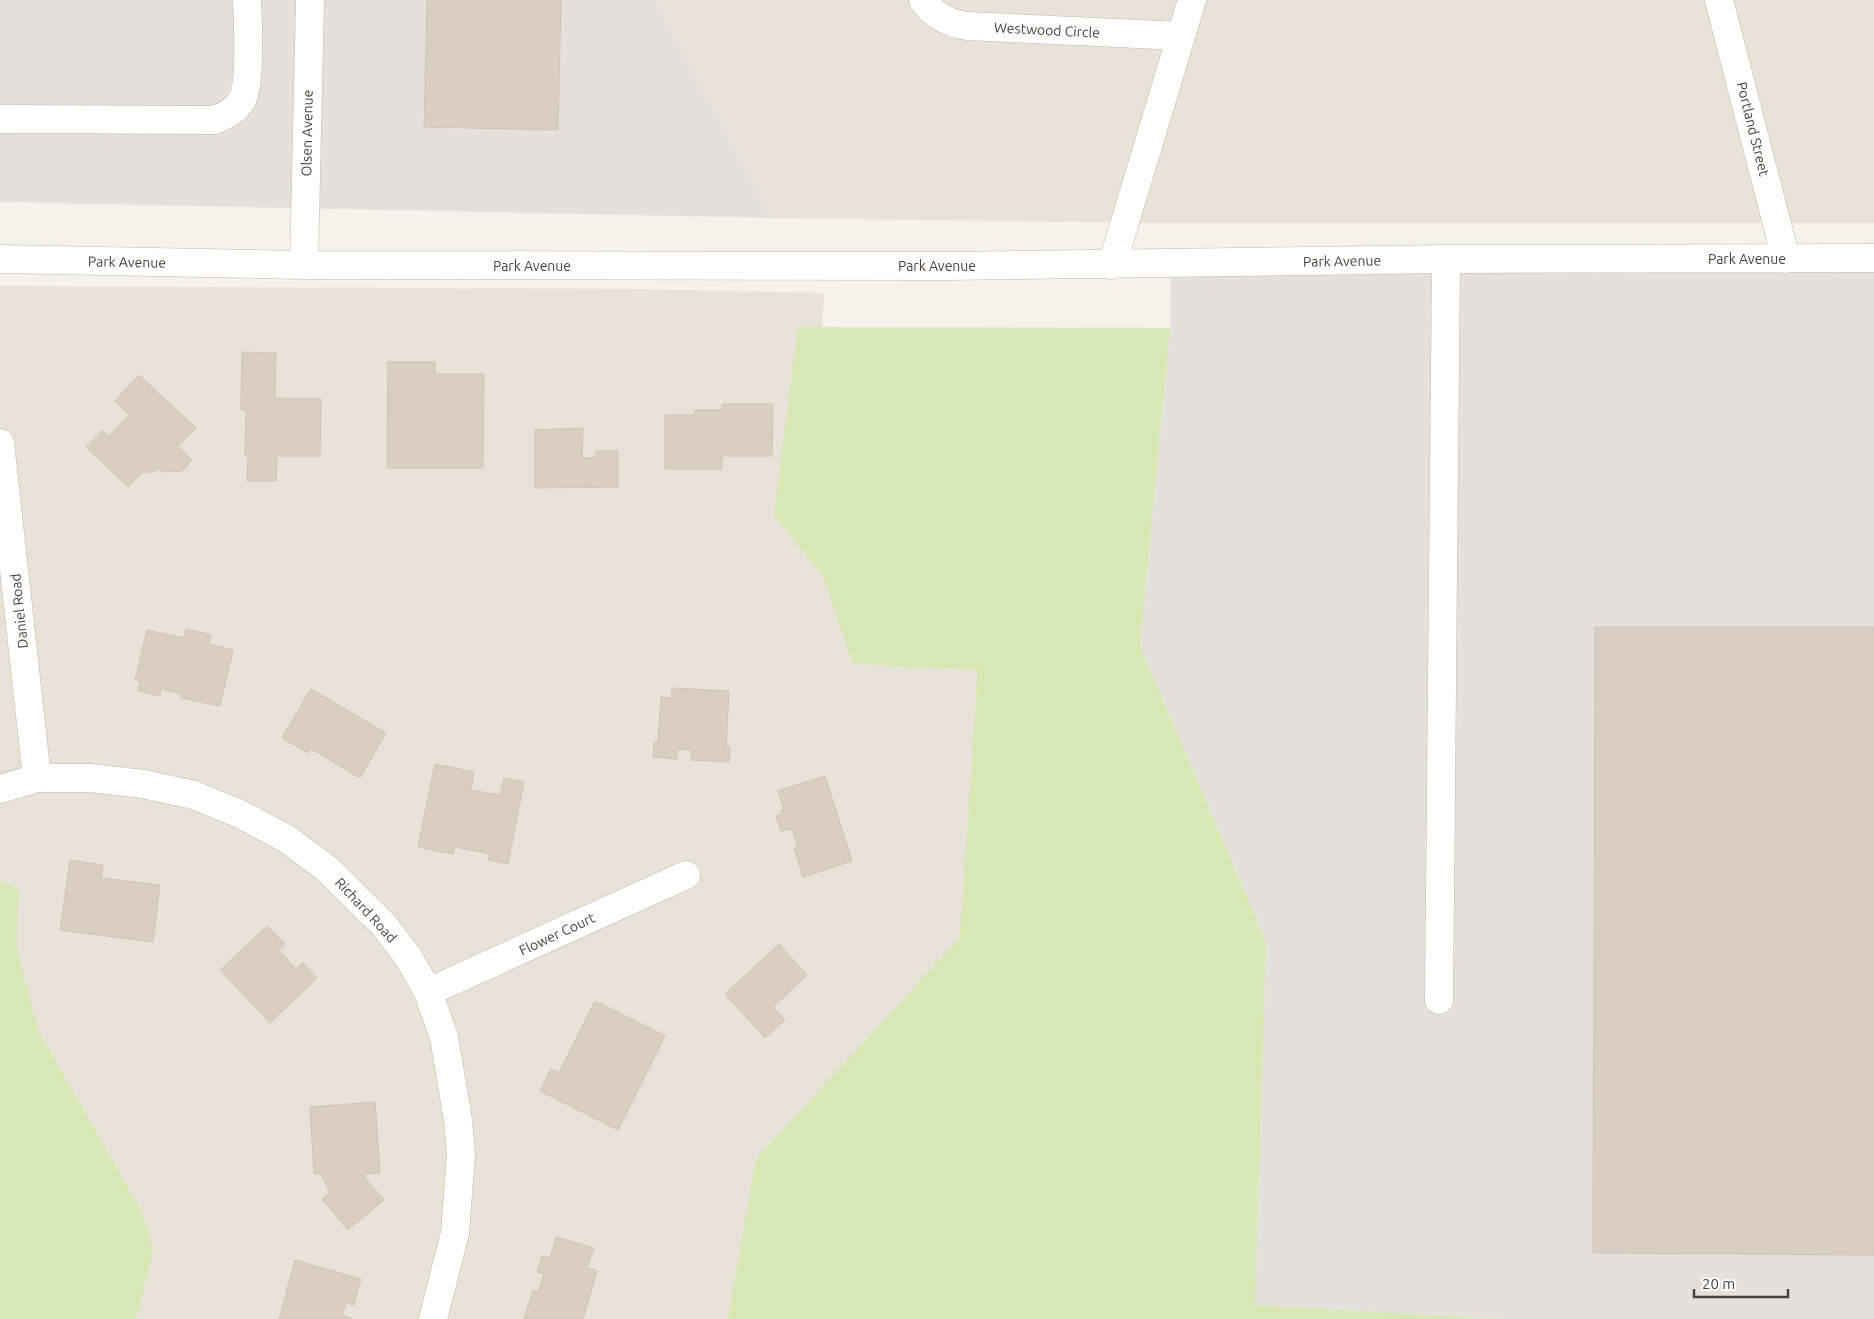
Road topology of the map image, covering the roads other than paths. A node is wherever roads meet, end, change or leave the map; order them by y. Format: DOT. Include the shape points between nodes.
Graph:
graph roads {
  1 [pos="248,0"];
  2 [pos="310,0"];
  3 [pos="923,0"];
  4 [pos="1192,0"];
  5 [pos="1719,0"];
  6 [pos="1181,36"];
  7 [pos="0,119"];
  8 [pos="1874,258"];
  9 [pos="0,259"];
  10 [pos="1446,259"];
  11 [pos="1786,259"];
  12 [pos="1112,265"];
  13 [pos="304,266"];
  14 [pos="0,443"];
  15 [pos="38,778"];
  16 [pos="0,789"];
  17 [pos="686,875"];
  18 [pos="428,992"];
  19 [pos="1439,1000"];
  20 [pos="432,1319"];
  1 -- 7 [label="street" via="248,75 243,99 231,114 215,120"];
  2 -- 13 [label="street, Olsen Avenue"];
  3 -- 6 [label="street, Westwood Circle" via="940,18 967,26"];
  4 -- 6 [label="street"];
  5 -- 11 [label="street, Portland Street"];
  6 -- 12 [label="street"];
  8 -- 11 [label="street, Park Avenue"];
  9 -- 13 [label="street, Park Avenue"];
  10 -- 11 [label="street, Park Avenue"];
  10 -- 12 [label="street, Park Avenue"];
  10 -- 19 [label="street"];
  12 -- 13 [label="street, Park Avenue"];
  14 -- 15 [label="street, Daniel Road"];
  15 -- 16 [label="street, Richard Road"];
  15 -- 18 [label="street, Richard Road" via="91,778 143,784 194,795 240,814 286,839 326,868 383,924 409,958"];
  17 -- 18 [label="street, Flower Court"];
  18 -- 20 [label="street, Richard Road" via="444,1037 462,1154 455,1233"];
}
